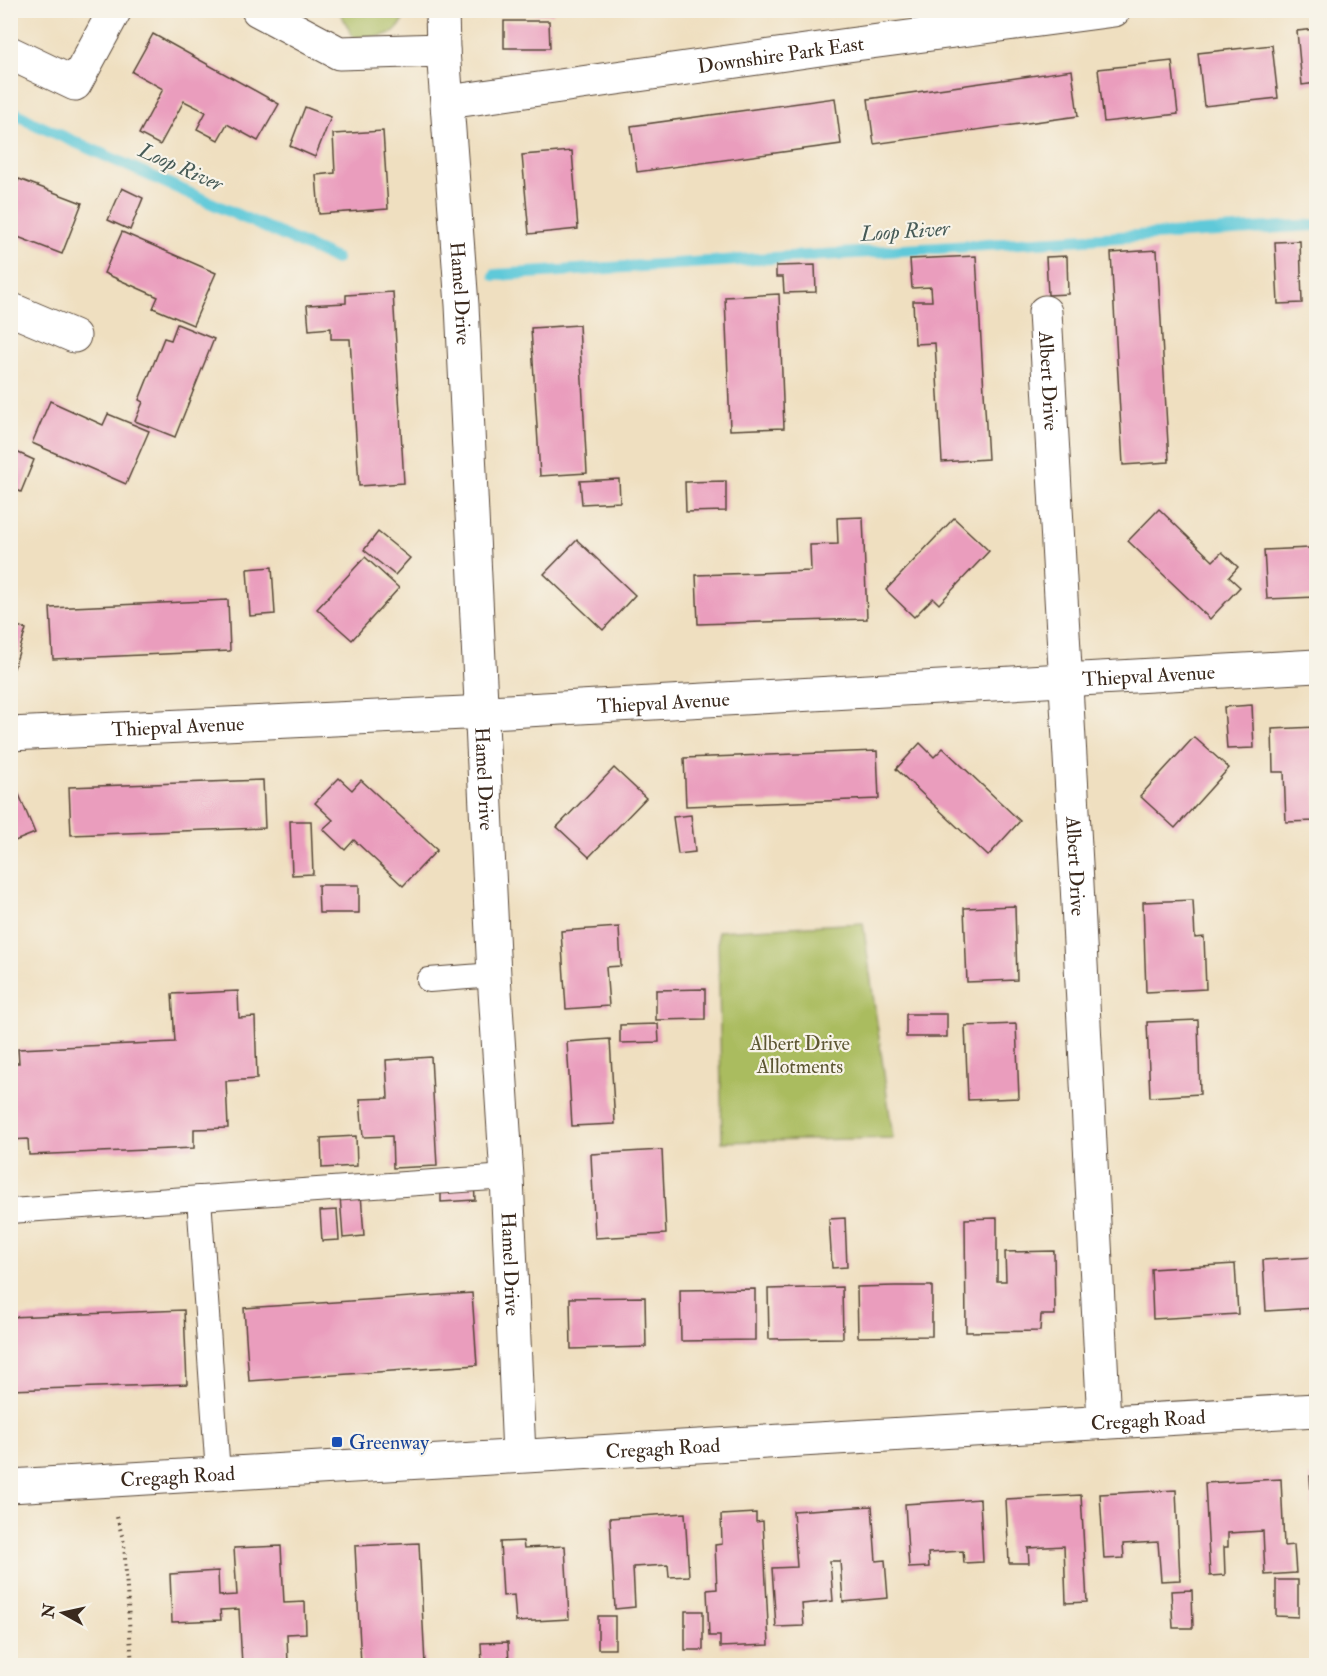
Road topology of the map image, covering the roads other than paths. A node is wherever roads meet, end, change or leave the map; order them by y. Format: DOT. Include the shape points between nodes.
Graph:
graph roads {
  1 [pos="115,10"];
  2 [pos="258,10"];
  3 [pos="442,10"];
  4 [pos="1114,10"];
  5 [pos="443,50"];
  6 [pos="10,53"];
  7 [pos="448,102"];
  8 [pos="10,309"];
  9 [pos="1045,312"];
  10 [pos="74,336"];
  11 [pos="1317,666"];
  12 [pos="1066,679"];
  13 [pos="483,712"];
  14 [pos="10,734"];
  15 [pos="494,975"];
  16 [pos="429,980"];
  17 [pos="507,1177"];
  18 [pos="199,1198"];
  19 [pos="10,1211"];
  20 [pos="1317,1410"];
  21 [pos="1104,1422"];
  22 [pos="519,1455"];
  23 [pos="218,1474"];
  24 [pos="10,1486"];
  1 -- 6 [label="street" via="75,84"];
  2 -- 5 [label="street" via="339,52"];
  3 -- 5 [label="street, Hamel Drive"];
  4 -- 7 [label="street, Downshire Park East"];
  5 -- 7 [label="street, Hamel Drive"];
  7 -- 13 [label="street, Hamel Drive"];
  8 -- 10 [label="street"];
  9 -- 12 [label="street, Albert Drive"];
  11 -- 12 [label="street, Thiepval Avenue"];
  12 -- 13 [label="street, Thiepval Avenue"];
  12 -- 21 [label="street, Albert Drive"];
  13 -- 14 [label="street, Thiepval Avenue"];
  13 -- 15 [label="street, Hamel Drive"];
  15 -- 16 [label="lane"];
  15 -- 17 [label="street, Hamel Drive"];
  17 -- 18 [label="lane"];
  17 -- 22 [label="street, Hamel Drive"];
  18 -- 19 [label="lane"];
  18 -- 23 [label="lane"];
  20 -- 21 [label="street, Cregagh Road"];
  21 -- 22 [label="street, Cregagh Road"];
  22 -- 23 [label="street, Cregagh Road"];
  23 -- 24 [label="street, Cregagh Road"];
}
